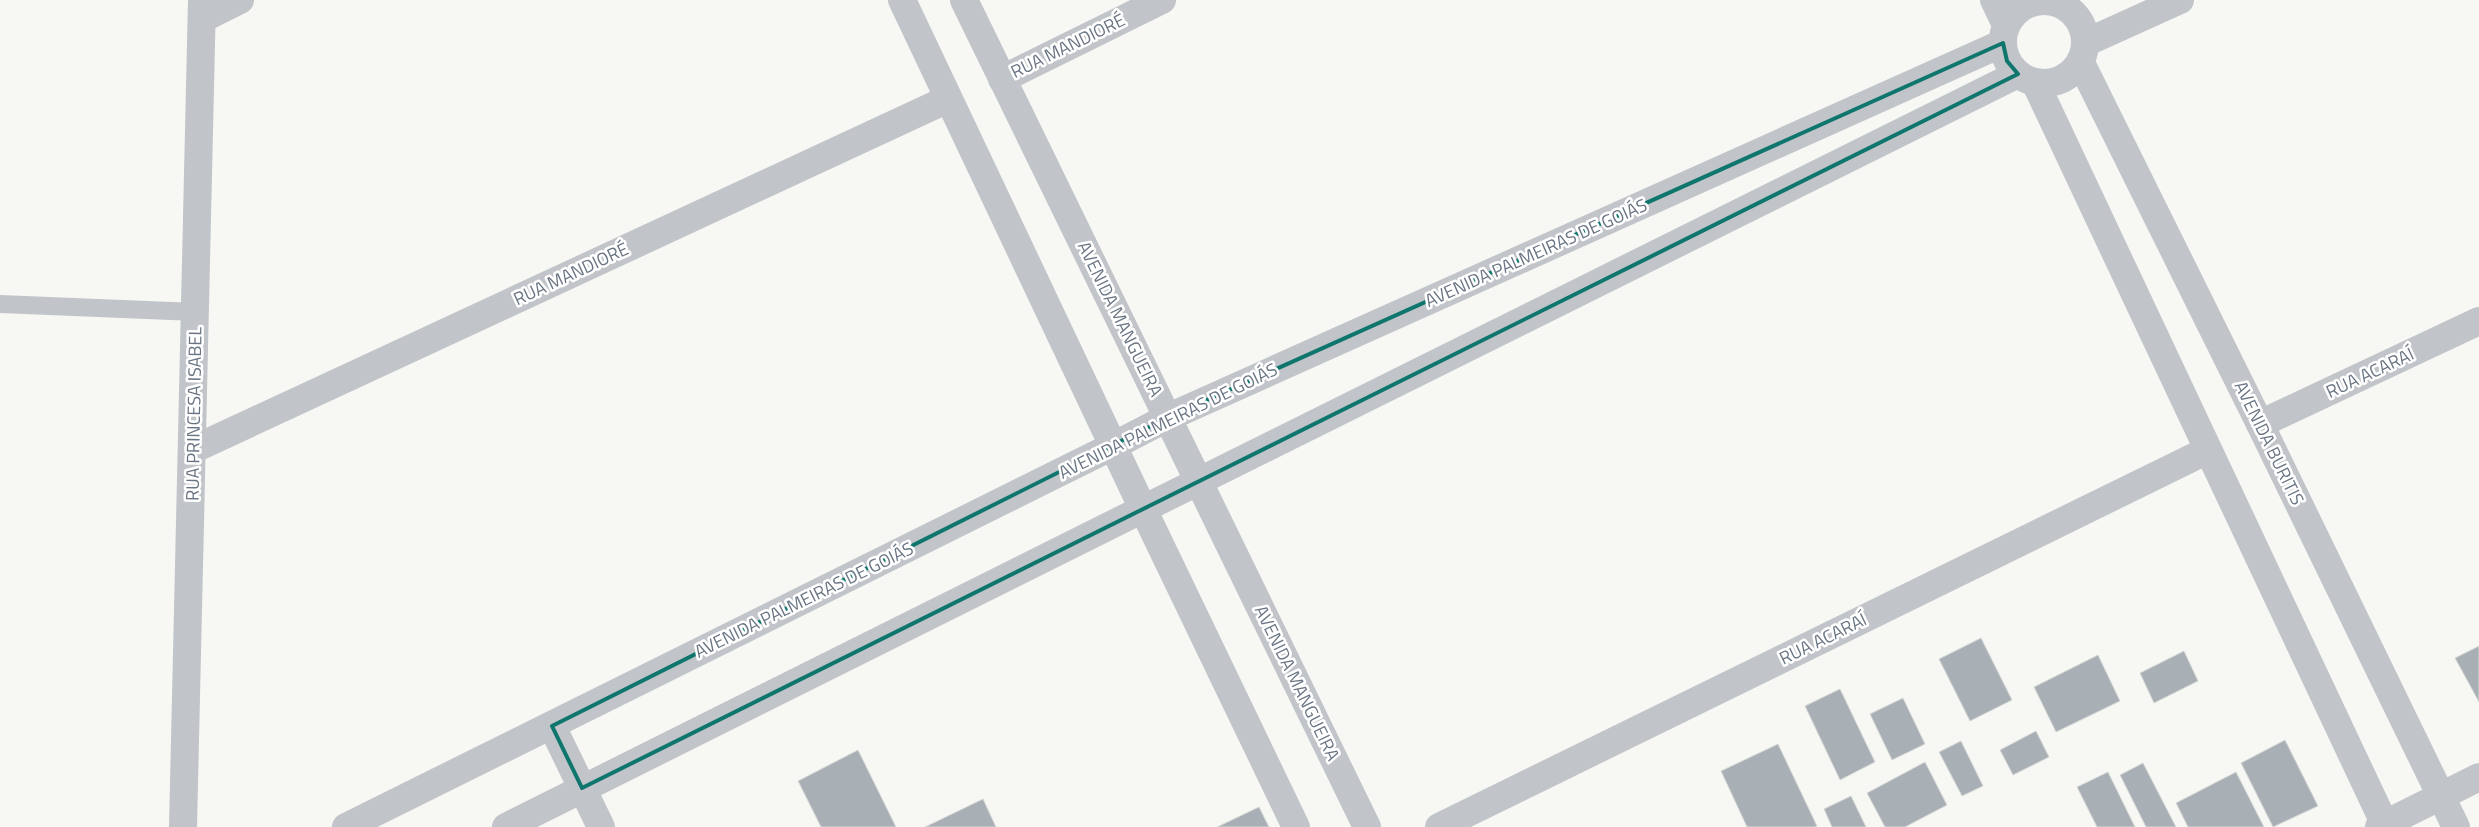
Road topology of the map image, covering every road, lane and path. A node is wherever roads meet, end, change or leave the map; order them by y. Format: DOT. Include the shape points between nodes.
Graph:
graph roads {
  1 [pos="240,0"];
  2 [pos="902,0"];
  3 [pos="964,0"];
  4 [pos="1162,0"];
  5 [pos="1994,0"];
  6 [pos="2180,0"];
  7 [pos="2066,3"];
  8 [pos="202,9"];
  9 [pos="2004,34"];
  10 [pos="2083,52"];
  11 [pos="2026,78"];
  12 [pos="1002,79"];
  13 [pos="948,99"];
  14 [pos="0,304"];
  15 [pos="196,312"];
  16 [pos="2479,321"];
  17 [pos="1169,418"];
  18 [pos="2260,424"];
  19 [pos="1113,446"];
  20 [pos="194,449"];
  21 [pos="2208,450"];
  22 [pos="1199,480"];
  23 [pos="1143,509"];
  24 [pos="552,726"];
  25 [pos="2479,777"];
  26 [pos="582,788"];
  27 [pos="2441,797"];
  28 [pos="2383,826"];
  29 [pos="183,827"];
  30 [pos="346,827"];
  31 [pos="506,827"];
  32 [pos="601,827"];
  33 [pos="1296,827"];
  34 [pos="1367,827"];
  35 [pos="1439,827"];
  36 [pos="2456,827"];
  1 -- 8 [label="street"];
  2 -- 13 [label="street"];
  3 -- 12 [label="street, AVENIDA MANGUEIRA"];
  4 -- 12 [label="street, RUA MANDIORÉ"];
  5 -- 9 [label="street"];
  6 -- 10 [label="street"];
  7 -- 9 [label="street" via="2039,1 2025,5 2014,14"];
  7 -- 10 [label="street" via="2081,24"];
  8 -- 15 [label="street, RUA PRINCESA ISABEL"];
  9 -- 11 [label="street" via="2007,61"];
  9 -- 17 [label="street, AVENIDA PALMEIRAS DE GOIÁS"];
  10 -- 11 [label="street" via="2073,72 2062,80 2048,83"];
  10 -- 18 [label="street, AVENIDA BURITIS"];
  11 -- 21 [label="street"];
  11 -- 22 [label="street"];
  12 -- 17 [label="street, AVENIDA MANGUEIRA"];
  13 -- 19 [label="street"];
  13 -- 20 [label="street, RUA MANDIORÉ"];
  14 -- 15 [label="lane"];
  15 -- 20 [label="street, RUA PRINCESA ISABEL"];
  16 -- 18 [label="street, RUA ACARAÍ"];
  17 -- 19 [label="street, AVENIDA PALMEIRAS DE GOIÁS"];
  17 -- 22 [label="street, AVENIDA MANGUEIRA"];
  18 -- 27 [label="street, AVENIDA BURITIS"];
  19 -- 23 [label="street"];
  19 -- 24 [label="street, AVENIDA PALMEIRAS DE GOIÁS"];
  20 -- 29 [label="street, RUA PRINCESA ISABEL"];
  21 -- 28 [label="street"];
  21 -- 35 [label="street, RUA ACARAÍ"];
  22 -- 23 [label="street"];
  22 -- 34 [label="street, AVENIDA MANGUEIRA"];
  23 -- 26 [label="street"];
  23 -- 33 [label="street"];
  24 -- 26 [label="street"];
  24 -- 30 [label="street, AVENIDA PALMEIRAS DE GOIÁS"];
  25 -- 27 [label="street"];
  26 -- 31 [label="street"];
  26 -- 32 [label="street"];
  27 -- 28 [label="street"];
  27 -- 36 [label="street, AVENIDA BURITIS"];
}
